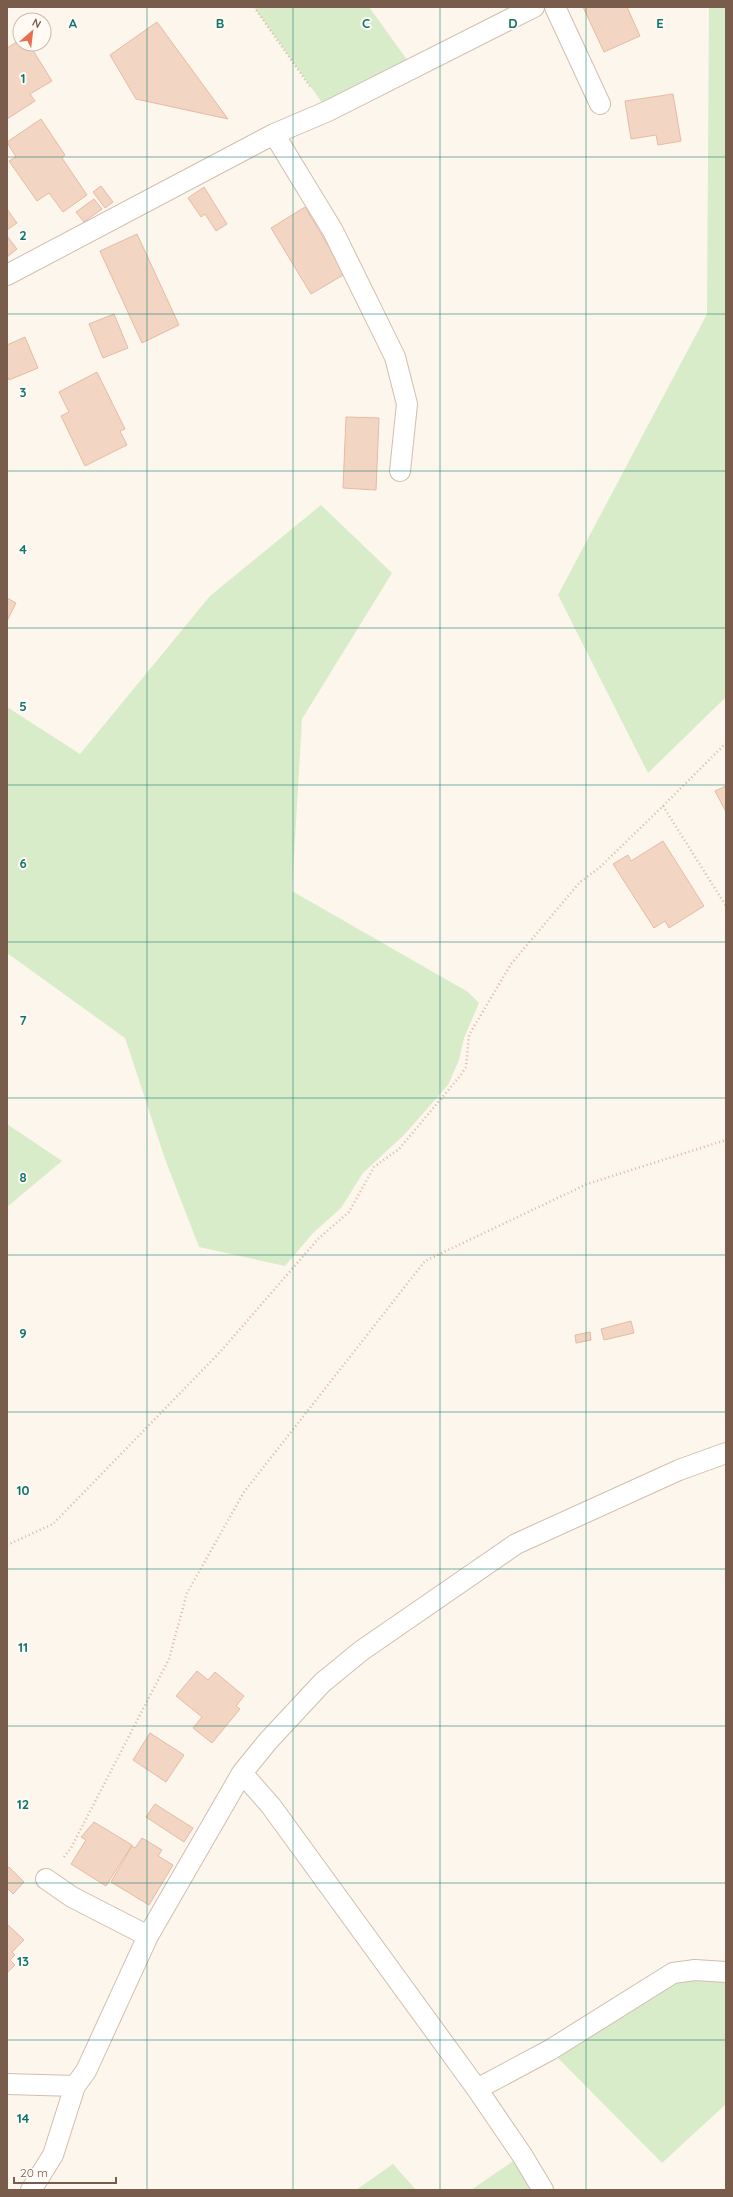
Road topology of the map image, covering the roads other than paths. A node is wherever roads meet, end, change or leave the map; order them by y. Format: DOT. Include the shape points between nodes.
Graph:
graph roads {
  1 [pos="534,7"];
  2 [pos="555,7"];
  3 [pos="600,104"];
  4 [pos="274,134"];
  5 [pos="7,275"];
  6 [pos="400,471"];
  7 [pos="726,1453"];
  8 [pos="242,1773"];
  9 [pos="46,1879"];
  10 [pos="148,1936"];
  11 [pos="726,1972"];
  12 [pos="7,2084"];
  13 [pos="75,2086"];
  14 [pos="477,2089"];
  15 [pos="31,2190"];
  16 [pos="543,2190"];
  1 -- 4 [label="lane" via="328,111"];
  2 -- 3 [label="lane"];
  4 -- 5 [label="lane"];
  4 -- 6 [label="lane" via="333,231 395,357 407,404"];
  7 -- 8 [label="lane" via="679,1470 516,1544 361,1651 322,1683"];
  8 -- 10 [label="lane"];
  8 -- 14 [label="lane" via="271,1806"];
  9 -- 10 [label="lane" via="72,1897"];
  10 -- 13 [label="lane" via="86,2071"];
  11 -- 14 [label="lane" via="695,1970 673,1973 550,2050"];
  12 -- 13 [label="lane"];
  13 -- 15 [label="lane" via="53,2155"];
  14 -- 16 [label="lane" via="522,2154"];
}
